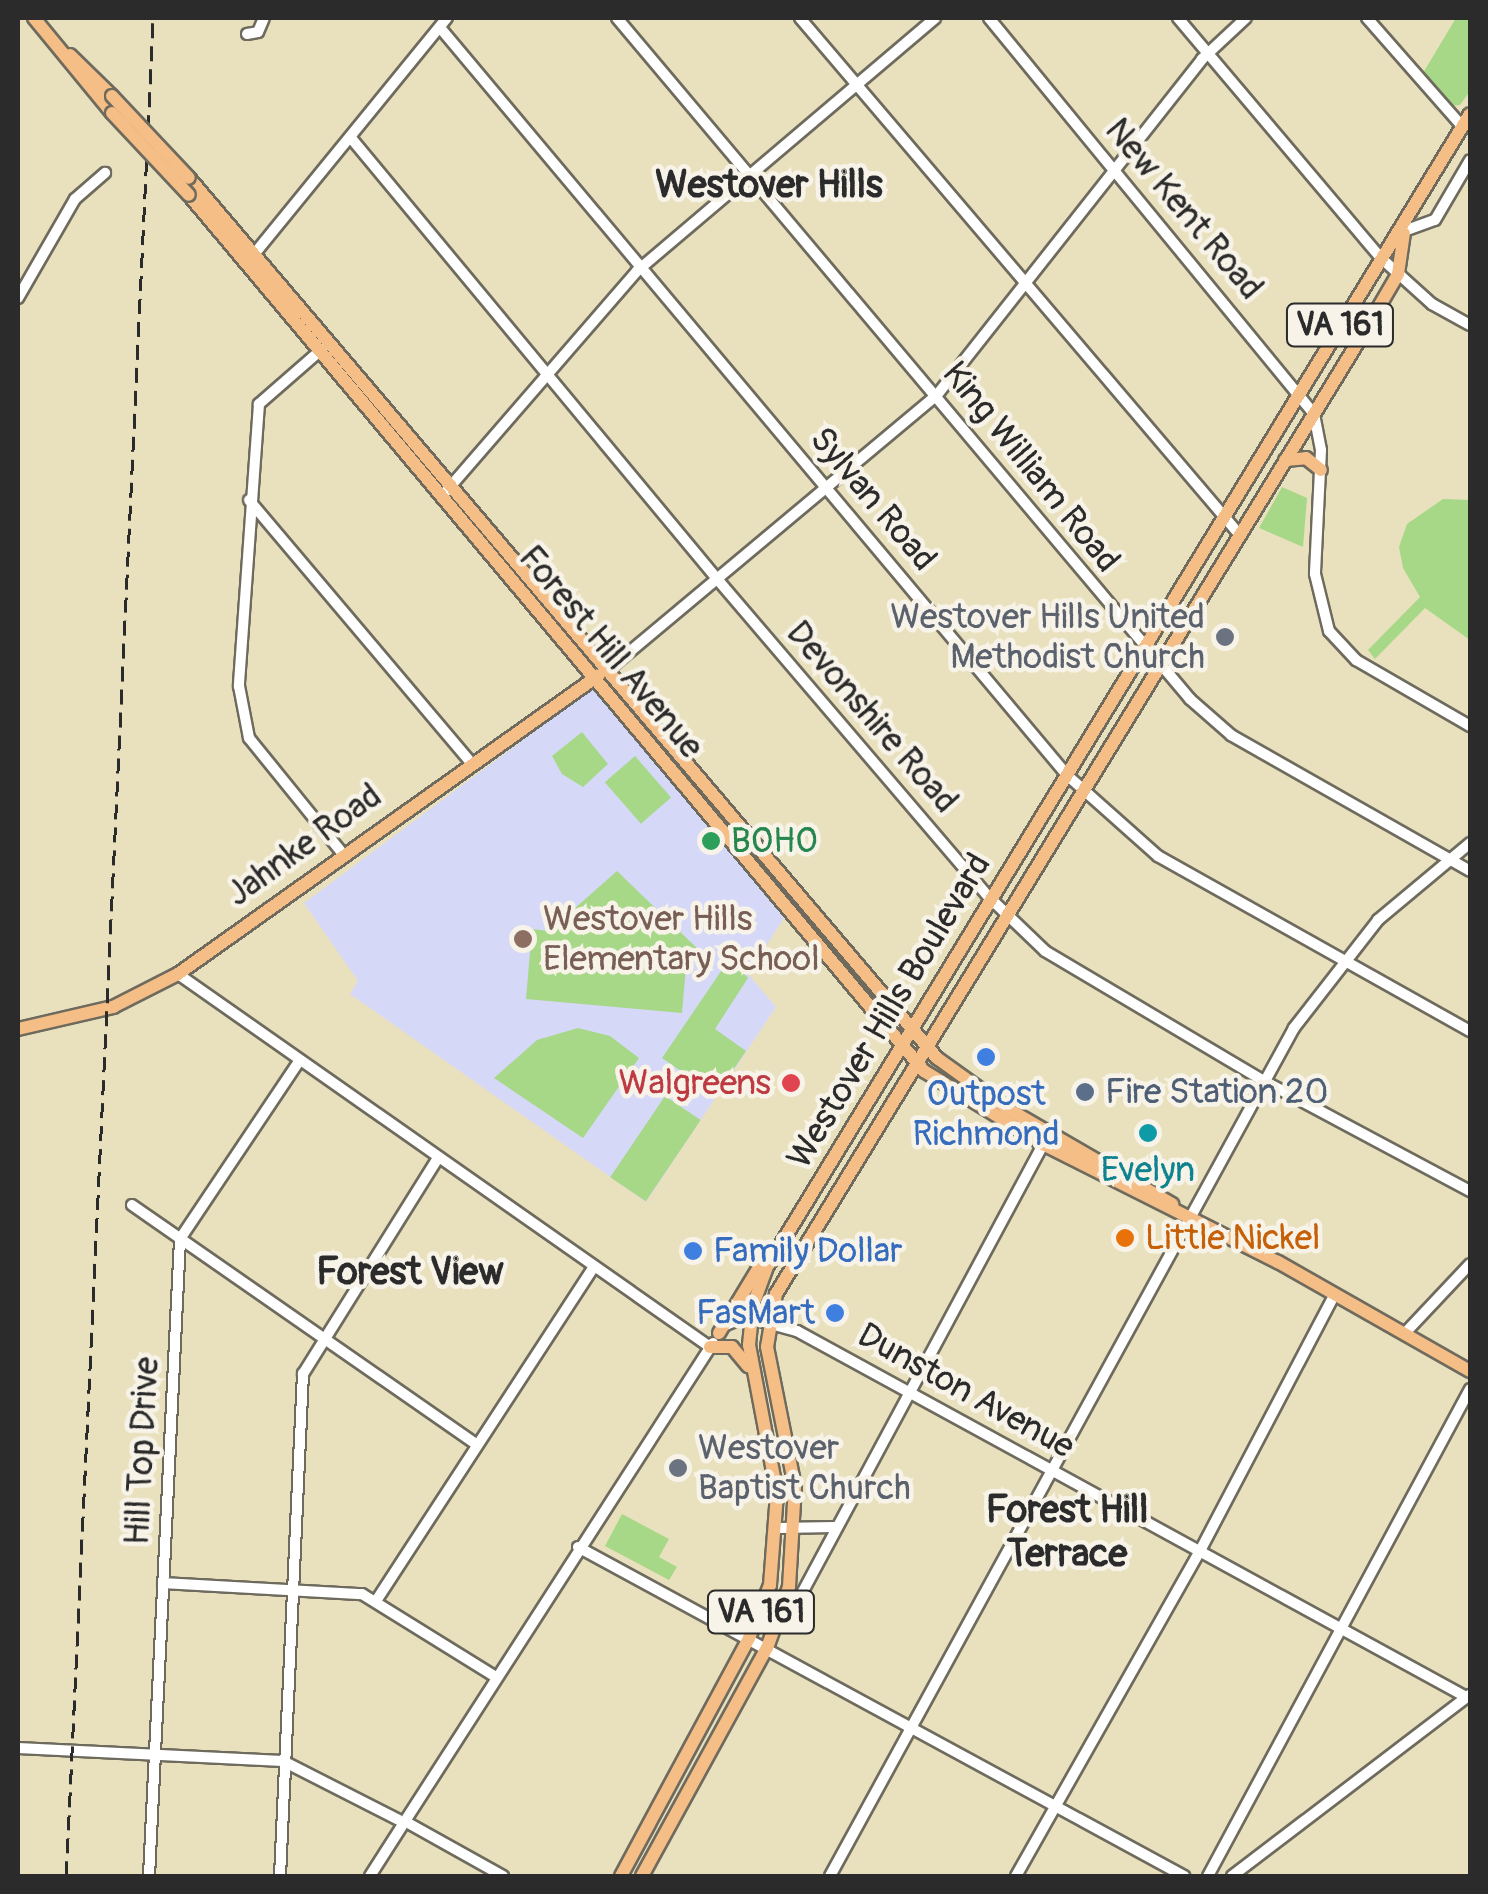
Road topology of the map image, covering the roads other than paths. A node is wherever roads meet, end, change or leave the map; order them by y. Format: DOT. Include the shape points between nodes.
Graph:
graph roads {
  1 [pos="34,18"];
  2 [pos="264,18"];
  3 [pos="447,18"];
  4 [pos="616,18"];
  5 [pos="800,18"];
  6 [pos="936,18"];
  7 [pos="988,18"];
  8 [pos="1178,18"];
  9 [pos="1246,18"];
  10 [pos="1367,18"];
  11 [pos="442,30"];
  12 [pos="247,34"];
  13 [pos="53,40"];
  14 [pos="1208,53"];
  15 [pos="856,84"];
  16 [pos="1466,120"];
  17 [pos="350,138"];
  18 [pos="1470,160"];
  19 [pos="1116,168"];
  20 [pos="105,173"];
  21 [pos="749,175"];
  22 [pos="1404,230"];
  23 [pos="251,258"];
  24 [pos="1381,258"];
  25 [pos="642,266"];
  26 [pos="1398,274"];
  27 [pos="1026,288"];
  28 [pos="18,298"];
  29 [pos="1470,325"];
  30 [pos="325,346"];
  31 [pos="546,373"];
  32 [pos="1299,392"];
  33 [pos="936,395"];
  34 [pos="1314,414"];
  35 [pos="1285,460"];
  36 [pos="1320,470"];
  37 [pos="830,489"];
  38 [pos="447,490"];
  39 [pos="248,500"];
  40 [pos="1222,520"];
  41 [pos="1239,534"];
  42 [pos="718,580"];
  43 [pos="1143,647"];
  44 [pos="1162,667"];
  45 [pos="608,670"];
  46 [pos="593,679"];
  47 [pos="1470,726"];
  48 [pos="471,762"];
  49 [pos="1067,775"];
  50 [pos="1084,792"];
  51 [pos="1470,843"];
  52 [pos="343,854"];
  53 [pos="1451,860"];
  54 [pos="1470,871"];
  55 [pos="990,898"];
  56 [pos="1008,915"];
  57 [pos="1342,960"];
  58 [pos="178,974"];
  59 [pos="18,1029"];
  60 [pos="912,1031"];
  61 [pos="1470,1032"];
  62 [pos="902,1047"];
  63 [pos="926,1047"];
  64 [pos="298,1063"];
  65 [pos="916,1064"];
  66 [pos="1264,1081"];
  67 [pos="1046,1139"];
  68 [pos="438,1158"];
  69 [pos="1470,1191"];
  70 [pos="132,1205"];
  71 [pos="1190,1217"];
  72 [pos="180,1239"];
  73 [pos="784,1240"];
  74 [pos="1470,1264"];
  75 [pos="594,1267"];
  76 [pos="1335,1294"];
  77 [pos="750,1317"];
  78 [pos="769,1320"];
  79 [pos="1406,1332"];
  80 [pos="719,1333"];
  81 [pos="322,1337"];
  82 [pos="710,1347"];
  83 [pos="1470,1371"];
  84 [pos="752,1372"];
  85 [pos="1470,1389"];
  86 [pos="908,1392"];
  87 [pos="476,1444"];
  88 [pos="1052,1470"];
  89 [pos="834,1527"];
  90 [pos="778,1528"];
  91 [pos="796,1529"];
  92 [pos="578,1547"];
  93 [pos="1201,1549"];
  94 [pos="164,1582"];
  95 [pos="290,1587"];
  96 [pos="376,1601"];
  97 [pos="776,1627"];
  98 [pos="1341,1628"];
  99 [pos="749,1638"];
  100 [pos="767,1648"];
  101 [pos="496,1676"];
  102 [pos="1469,1695"];
  103 [pos="911,1728"];
  104 [pos="18,1748"];
  105 [pos="157,1754"];
  106 [pos="283,1761"];
  107 [pos="1054,1806"];
  108 [pos="404,1822"];
  109 [pos="149,1876"];
  110 [pos="280,1876"];
  111 [pos="370,1876"];
  112 [pos="502,1876"];
  113 [pos="620,1876"];
  114 [pos="642,1876"];
  115 [pos="830,1876"];
  116 [pos="1016,1876"];
  117 [pos="1184,1876"];
  118 [pos="1208,1876"];
  119 [pos="1232,1876"];
  1 -- 13 [label="main road, Forest Hill Avenue"];
  2 -- 12 [label="street" via="258,32"];
  3 -- 11 [label="street"];
  4 -- 21 [label="street, King William Road"];
  5 -- 15 [label="street"];
  6 -- 15 [label="street"];
  7 -- 19 [label="street, New Kent Road"];
  8 -- 14 [label="street"];
  9 -- 14 [label="street"];
  10 -- 16 [label="street"];
  11 -- 17 [label="street"];
  11 -- 25 [label="street, Sylvan Road"];
  13 -- 23 [label="main road, Forest Hill Avenue, bridge" via="112,114"];
  13 -- 23 [label="main road, Forest Hill Avenue, bridge" via="189,178"];
  14 -- 19 [label="street"];
  14 -- 24 [label="street"];
  15 -- 21 [label="street"];
  15 -- 27 [label="street"];
  16 -- 22 [label="main road, Westover Hills Boulevard / VA 161"];
  17 -- 23 [label="street"];
  17 -- 31 [label="street, Devonshire Road"];
  18 -- 22 [label="street, Westover Hills Boulevard" via="1435,220"];
  19 -- 27 [label="street"];
  19 -- 32 [label="street, New Kent Road"];
  20 -- 28 [label="street" via="74,199"];
  21 -- 25 [label="street"];
  21 -- 33 [label="street, King William Road"];
  22 -- 24 [label="main road, Westover Hills Boulevard / VA 161"];
  22 -- 26 [label="main road, Westover Hills Boulevard / VA 161"];
  23 -- 30 [label="main road, Forest Hill Avenue"];
  24 -- 26 [label="street"];
  24 -- 32 [label="main road, Westover Hills Boulevard / VA 161"];
  25 -- 31 [label="street"];
  25 -- 37 [label="street, Sylvan Road"];
  26 -- 29 [label="street"];
  26 -- 34 [label="main road, Westover Hills Boulevard / VA 161"];
  27 -- 33 [label="street"];
  27 -- 40 [label="street"];
  30 -- 38 [label="main road, Forest Hill Avenue"];
  30 -- 39 [label="street" via="259,404"];
  31 -- 38 [label="street"];
  31 -- 42 [label="street, Devonshire Road"];
  32 -- 34 [label="street, New Kent Road"];
  32 -- 40 [label="main road, Westover Hills Boulevard / VA 161"];
  33 -- 37 [label="street"];
  33 -- 43 [label="street, King William Road"];
  34 -- 35 [label="main road, Westover Hills Boulevard / VA 161"];
  34 -- 36 [label="street, New Kent Road"];
  35 -- 36 [label="main road" via="1306,458"];
  35 -- 41 [label="main road, Westover Hills Boulevard / VA 161"];
  36 -- 47 [label="street, New Kent Road" via="1315,574 1330,632 1356,660"];
  37 -- 42 [label="street"];
  37 -- 49 [label="street, Sylvan Road"];
  38 -- 45 [label="main road, Forest Hill Avenue"];
  38 -- 46 [label="main road, Forest Hill Avenue"];
  39 -- 48 [label="street"];
  39 -- 52 [label="street" via="239,686 244,726"];
  40 -- 41 [label="street"];
  40 -- 43 [label="main road, Westover Hills Boulevard / VA 161"];
  41 -- 44 [label="main road, Westover Hills Boulevard / VA 161"];
  42 -- 45 [label="street"];
  42 -- 55 [label="street, Devonshire Road"];
  43 -- 44 [label="street, King William Road"];
  43 -- 49 [label="main road, Westover Hills Boulevard / VA 161"];
  44 -- 50 [label="main road, Westover Hills Boulevard / VA 161"];
  44 -- 53 [label="street, King William Road" via="1232,735"];
  45 -- 46 [label="main road, Jahnke Road"];
  45 -- 60 [label="main road, Forest Hill Avenue"];
  46 -- 48 [label="main road, Jahnke Road"];
  46 -- 62 [label="main road, Forest Hill Avenue"];
  48 -- 52 [label="main road, Jahnke Road"];
  49 -- 50 [label="street, Sylvan Road"];
  49 -- 55 [label="main road, Westover Hills Boulevard / VA 161"];
  50 -- 56 [label="main road, Westover Hills Boulevard / VA 161"];
  50 -- 57 [label="street, Sylvan Road" via="1158,856"];
  51 -- 53 [label="street"];
  52 -- 58 [label="main road, Jahnke Road"];
  53 -- 54 [label="street, King William Road"];
  53 -- 57 [label="street" via="1378,920"];
  55 -- 56 [label="street, Devonshire Road"];
  55 -- 60 [label="main road, Westover Hills Boulevard / VA 161"];
  56 -- 63 [label="main road, Westover Hills Boulevard / VA 161"];
  56 -- 66 [label="street, Devonshire Road" via="1063,963"];
  57 -- 61 [label="street, Sylvan Road"];
  57 -- 66 [label="street"];
  58 -- 59 [label="main road, Jahnke Road" via="113,1007"];
  58 -- 64 [label="street"];
  60 -- 62 [label="main road, Westover Hills Boulevard / VA 161"];
  60 -- 63 [label="main road, Forest Hill Avenue"];
  62 -- 65 [label="main road, Forest Hill Avenue"];
  62 -- 73 [label="main road, Westover Hills Boulevard / VA 161"];
  63 -- 65 [label="main road, Westover Hills Boulevard / VA 161"];
  63 -- 67 [label="main road, Forest Hill Avenue"];
  64 -- 68 [label="street"];
  64 -- 72 [label="street"];
  65 -- 67 [label="main road, Forest Hill Avenue" via="948,1091"];
  65 -- 78 [label="main road, Westover Hills Boulevard / VA 161" via="854,1176 780,1288"];
  66 -- 69 [label="street, Devonshire Road"];
  66 -- 71 [label="street"];
  67 -- 71 [label="main road, Forest Hill Avenue"];
  67 -- 86 [label="street"];
  68 -- 75 [label="street"];
  68 -- 81 [label="street"];
  70 -- 72 [label="street"];
  71 -- 76 [label="main road, Forest Hill Avenue"];
  71 -- 88 [label="street"];
  72 -- 81 [label="street"];
  72 -- 94 [label="street, Hill Top Drive"];
  73 -- 77 [label="main road, Westover Hills Boulevard / VA 161" via="760,1280"];
  73 -- 80 [label="main road" via="758,1266"];
  74 -- 79 [label="street"];
  75 -- 82 [label="street"];
  75 -- 87 [label="street"];
  76 -- 79 [label="main road, Forest Hill Avenue"];
  76 -- 93 [label="street"];
  77 -- 78 [label="street, Dunston Avenue"];
  77 -- 80 [label="street" via="735,1319"];
  77 -- 84 [label="main road, Westover Hills Boulevard / VA 161"];
  78 -- 86 [label="street, Dunston Avenue"];
  78 -- 91 [label="main road, Westover Hills Boulevard / VA 161" via="768,1359 795,1487"];
  79 -- 83 [label="main road, Forest Hill Avenue"];
  80 -- 82 [label="street"];
  81 -- 87 [label="street"];
  81 -- 95 [label="street" via="303,1374 299,1402"];
  82 -- 84 [label="main road" via="732,1348"];
  82 -- 92 [label="street"];
  84 -- 90 [label="main road, Westover Hills Boulevard / VA 161"];
  85 -- 98 [label="street"];
  86 -- 88 [label="street, Dunston Avenue"];
  86 -- 89 [label="street"];
  87 -- 96 [label="street"];
  88 -- 93 [label="street, Dunston Avenue"];
  88 -- 103 [label="street"];
  89 -- 91 [label="street"];
  89 -- 97 [label="street" via="801,1594"];
  90 -- 91 [label="street"];
  90 -- 99 [label="main road, Westover Hills Boulevard / VA 161" via="770,1585"];
  91 -- 97 [label="main road, Westover Hills Boulevard / VA 161"];
  92 -- 99 [label="street"];
  92 -- 101 [label="street"];
  93 -- 98 [label="street, Dunston Avenue"];
  93 -- 107 [label="street"];
  94 -- 95 [label="street"];
  94 -- 105 [label="street, Hill Top Drive"];
  95 -- 96 [label="street"];
  95 -- 106 [label="street"];
  96 -- 101 [label="street"];
  97 -- 100 [label="main road, Westover Hills Boulevard / VA 161"];
  98 -- 102 [label="street, Dunston Avenue"];
  98 -- 118 [label="street"];
  99 -- 100 [label="street"];
  99 -- 113 [label="main road, Westover Hills Boulevard / VA 161"];
  100 -- 103 [label="street"];
  100 -- 114 [label="main road, Westover Hills Boulevard / VA 161"];
  101 -- 108 [label="street"];
  102 -- 119 [label="street"];
  103 -- 107 [label="street"];
  103 -- 115 [label="street"];
  104 -- 105 [label="street"];
  105 -- 106 [label="street"];
  105 -- 109 [label="street, Hill Top Drive"];
  106 -- 108 [label="street"];
  106 -- 110 [label="street"];
  107 -- 116 [label="street"];
  107 -- 117 [label="street"];
  108 -- 111 [label="street"];
  108 -- 112 [label="street"];
}
